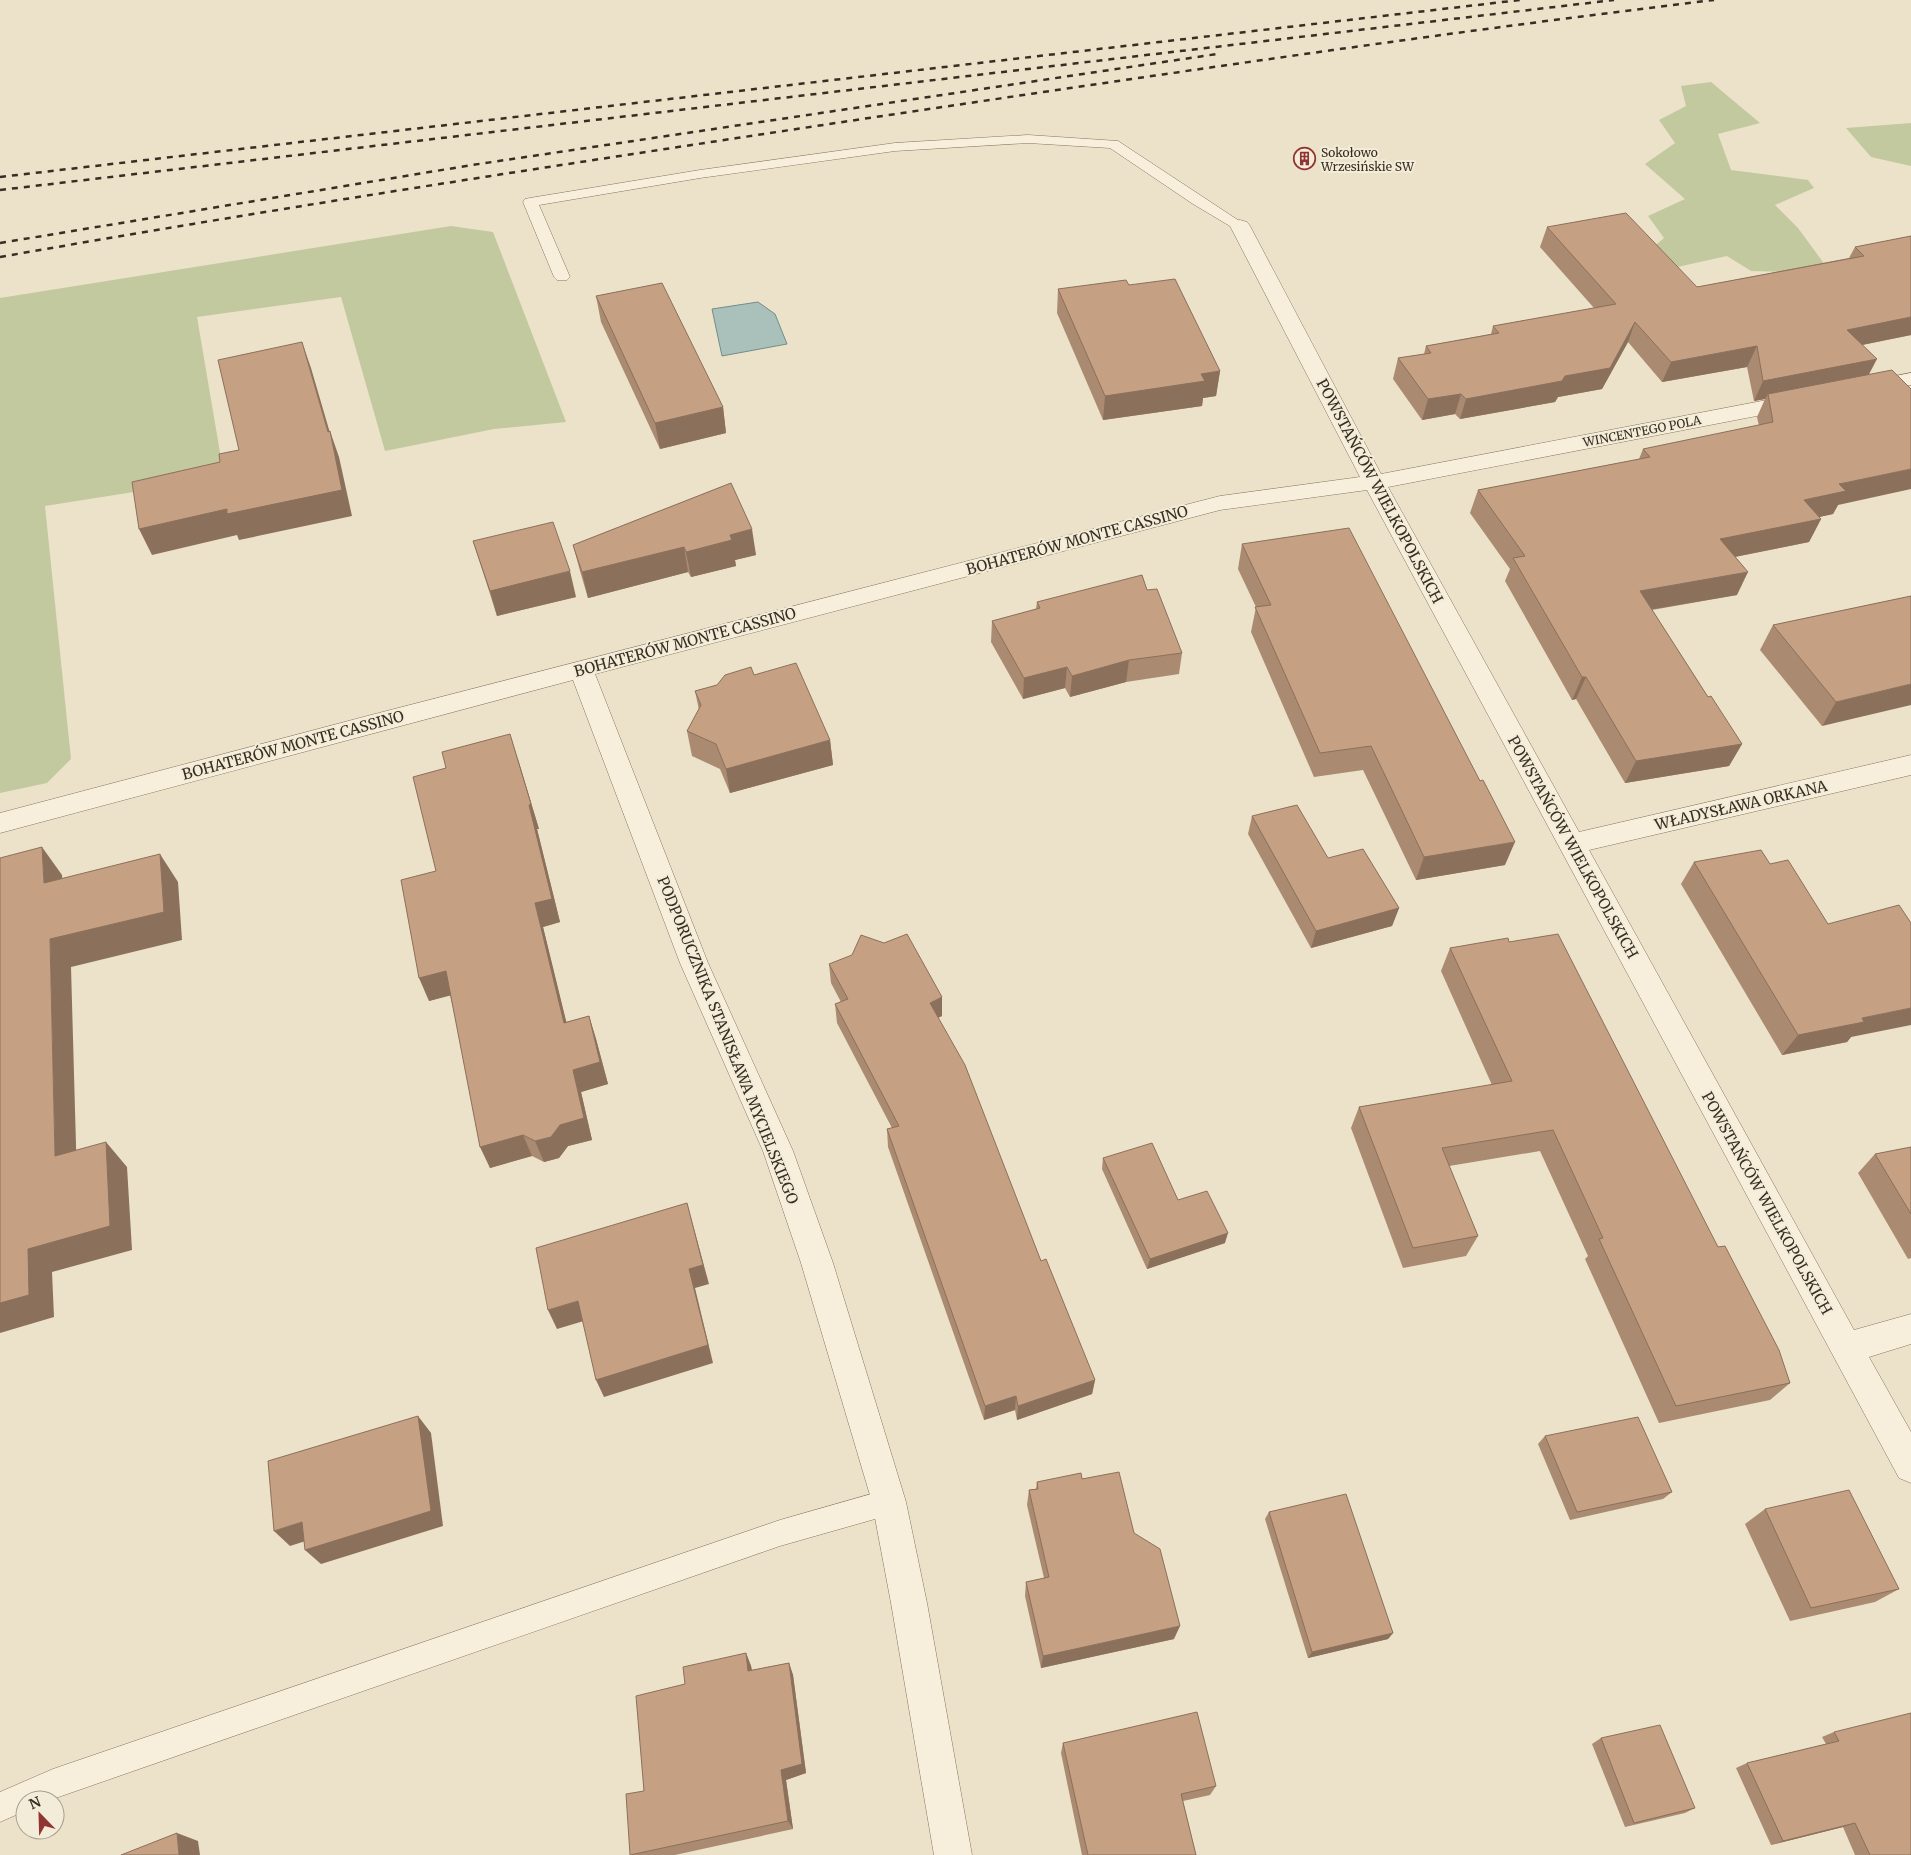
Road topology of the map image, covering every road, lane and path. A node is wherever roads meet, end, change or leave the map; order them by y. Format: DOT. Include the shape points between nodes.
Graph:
graph roads {
  1 [pos="1240,226"];
  2 [pos="562,277"];
  3 [pos="1911,379"];
  4 [pos="1844,392"];
  5 [pos="1814,398"];
  6 [pos="1374,482"];
  7 [pos="581,669"];
  8 [pos="1911,766"];
  9 [pos="0,823"];
  10 [pos="1571,844"];
  11 [pos="1911,1329"];
  12 [pos="1846,1348"];
  13 [pos="1911,1466"];
  14 [pos="889,1502"];
  15 [pos="0,1807"];
  16 [pos="953,1855"];
  1 -- 2 [label="lane" via="1113,144 1028,139 895,147 530,202"];
  1 -- 6 [label="street, POWSTAŃCÓW WIELKOPOLSKICH"];
  3 -- 4 [label="street"];
  5 -- 6 [label="street, WINCENTEGO POLA"];
  6 -- 7 [label="street, BOHATERÓW MONTE CASSINO" via="1220,503"];
  6 -- 10 [label="street, POWSTAŃCÓW WIELKOPOLSKICH"];
  7 -- 9 [label="street, BOHATERÓW MONTE CASSINO"];
  7 -- 14 [label="street, PODPORUCZNIKA STANISŁAWA MYCIELSKIEGO" via="694,963 778,1151 818,1263"];
  8 -- 10 [label="street, WŁADYSŁAWA ORKANA"];
  10 -- 12 [label="street, POWSTAŃCÓW WIELKOPOLSKICH"];
  11 -- 12 [label="street"];
  12 -- 13 [label="street, POWSTAŃCÓW WIELKOPOLSKICH"];
  14 -- 15 [label="lane" via="743,1546 53,1784"];
  14 -- 16 [label="street, PODPORUCZNIKA STANISŁAWA MYCIELSKIEGO" via="910,1603"];
}
